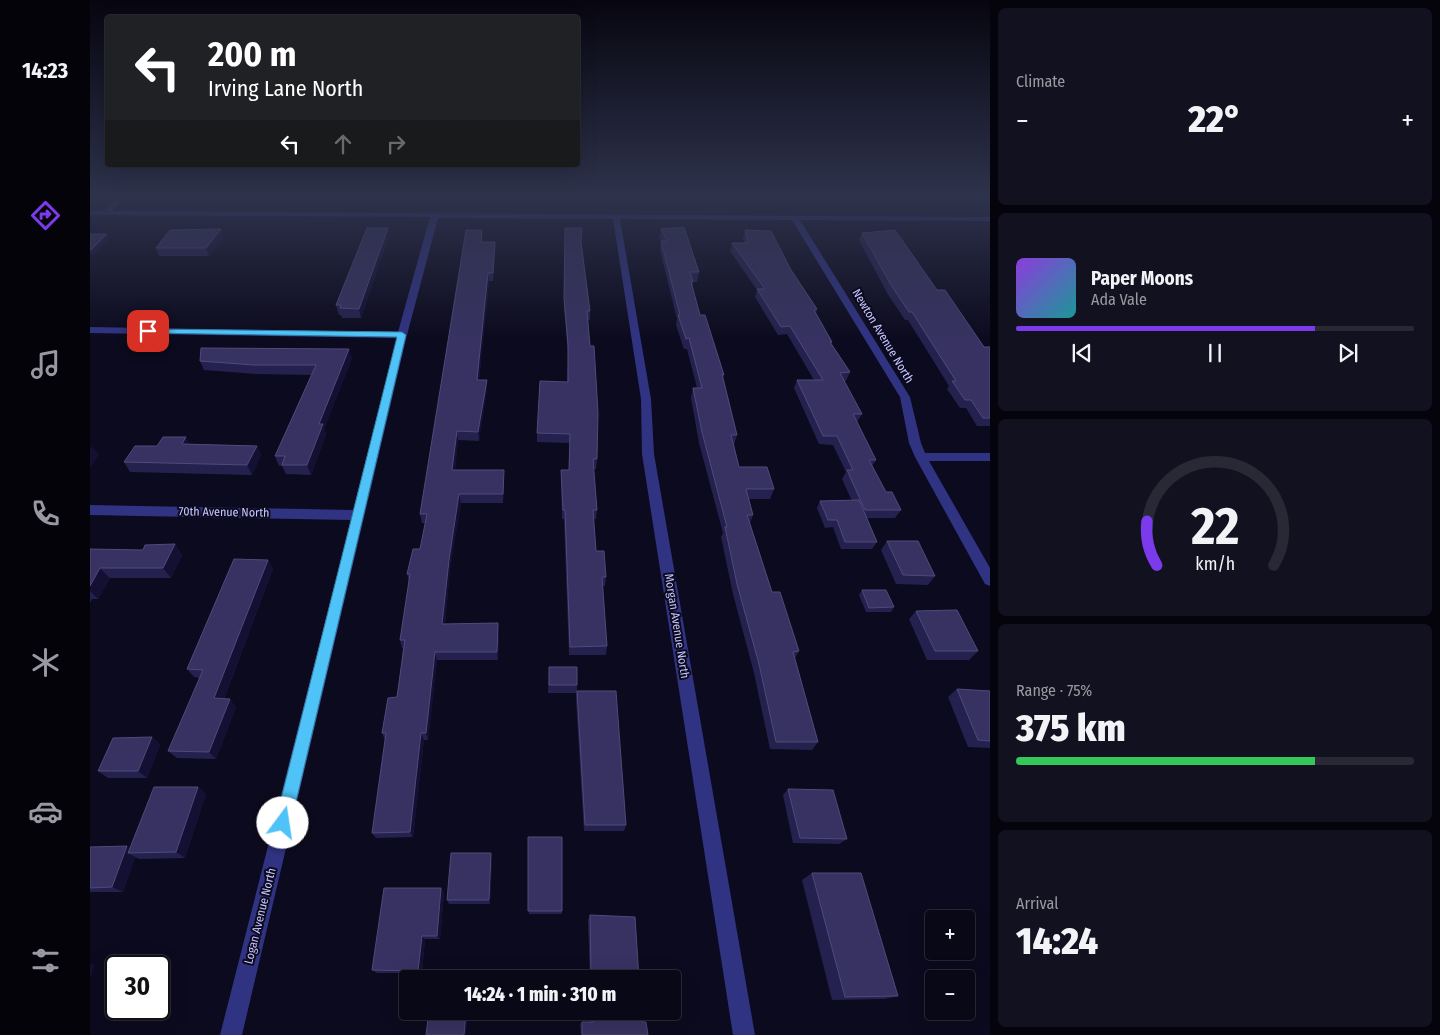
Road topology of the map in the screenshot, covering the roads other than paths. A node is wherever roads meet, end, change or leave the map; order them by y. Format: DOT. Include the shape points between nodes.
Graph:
graph roads {
  1 [pos="427,243"];
  2 [pos="620,243"];
  3 [pos="811,243"];
  4 [pos="90,330"];
  5 [pos="402,335"];
  6 [pos="920,457"];
  7 [pos="990,457"];
  8 [pos="90,510"];
  9 [pos="358,514"];
  10 [pos="990,580"];
  11 [pos="231,1035"];
  12 [pos="744,1035"];
  1 -- 5 [label="street, Logan Avenue North"];
  2 -- 12 [label="street, Morgan Avenue North" via="646,399 648,454"];
  3 -- 6 [label="street, Newton Avenue North" via="905,397"];
  4 -- 5 [label="street"];
  5 -- 9 [label="street, Logan Avenue North"];
  6 -- 7 [label="street"];
  6 -- 10 [label="street, Newton Avenue North"];
  8 -- 9 [label="street, 70th Avenue North"];
  9 -- 11 [label="street, Logan Avenue North"];
}
